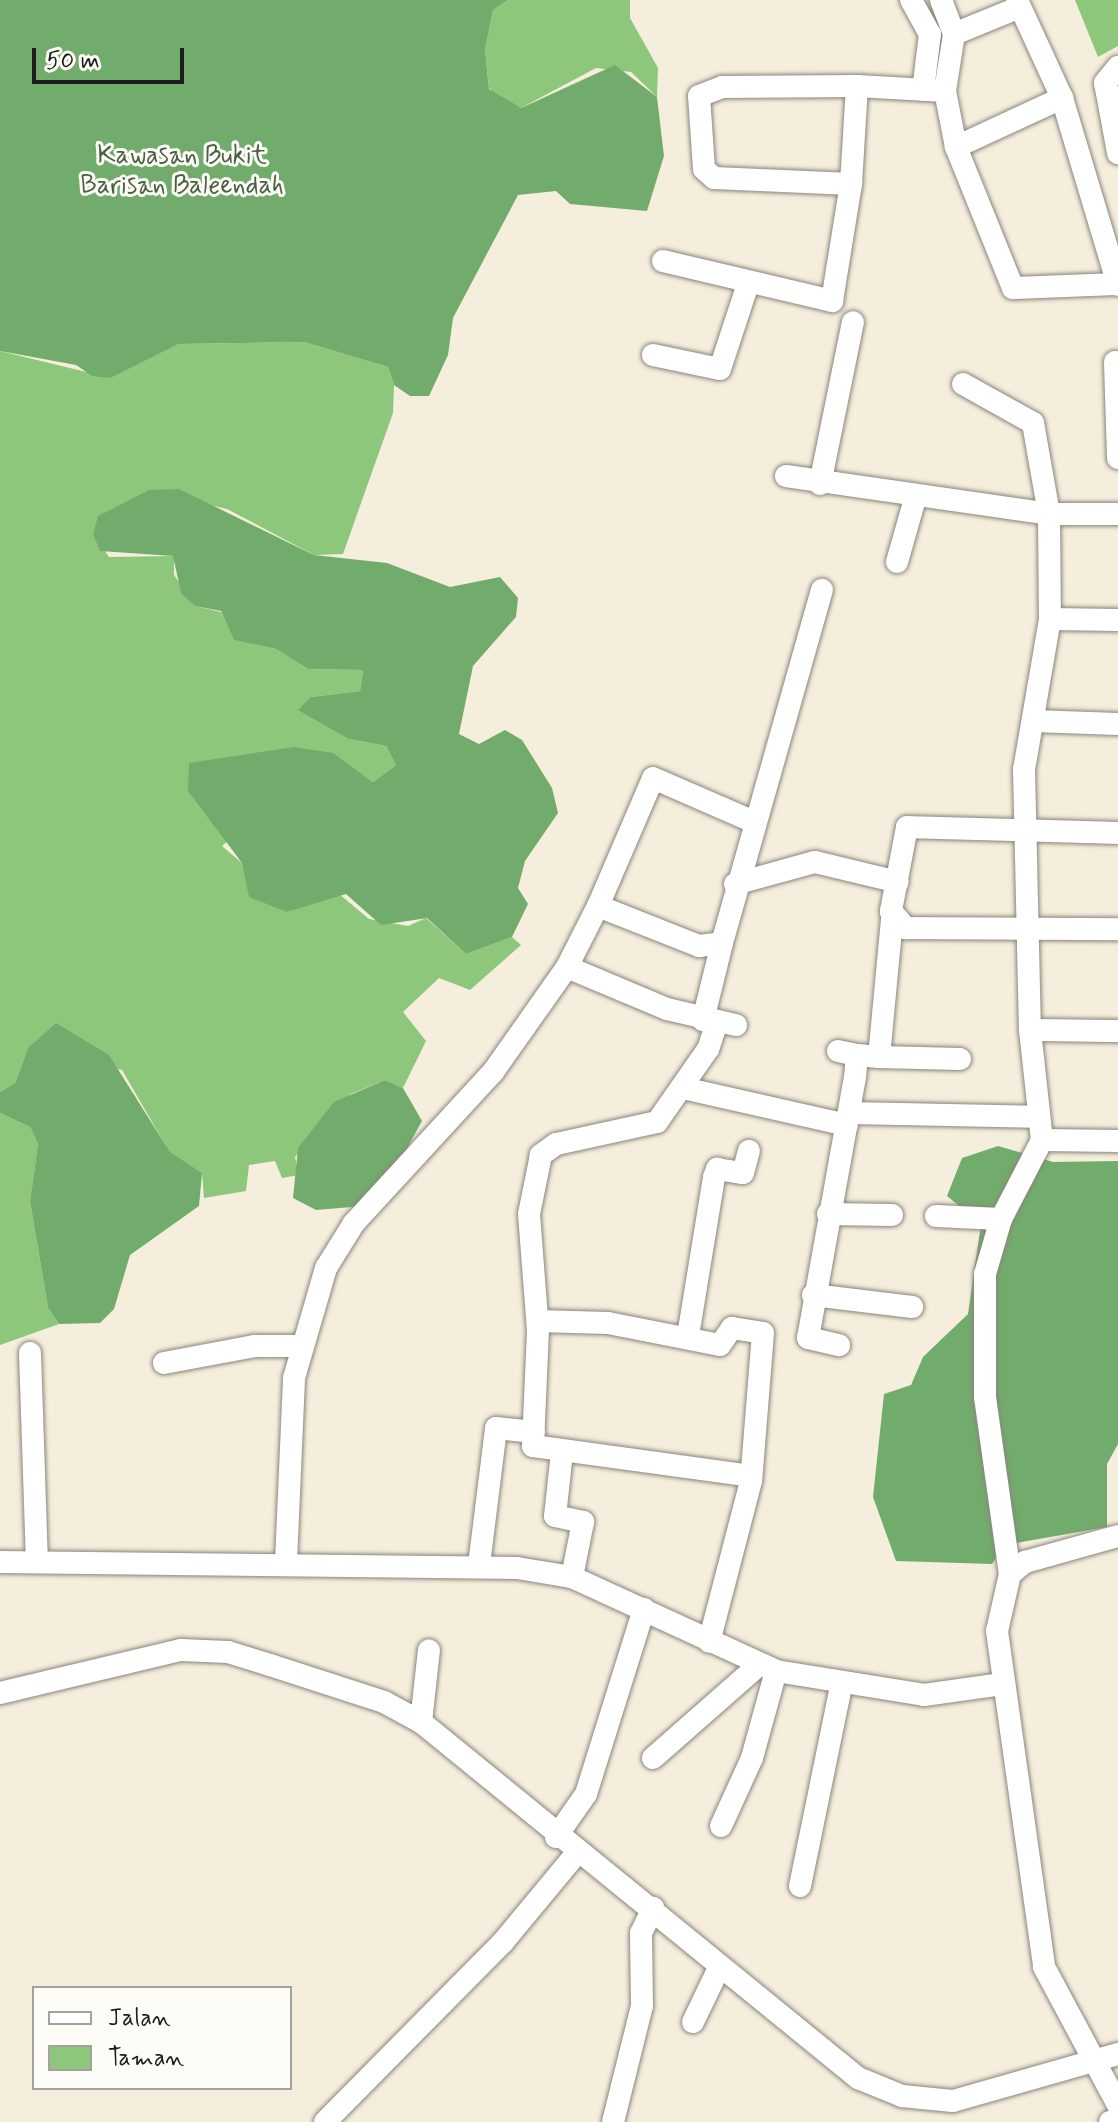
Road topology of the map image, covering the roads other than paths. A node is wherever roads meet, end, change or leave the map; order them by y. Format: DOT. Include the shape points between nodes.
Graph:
graph roads {
  1 [pos="911,0"];
  2 [pos="941,0"];
  3 [pos="1018,4"];
  4 [pos="954,34"];
  5 [pos="1118,67"];
  6 [pos="857,86"];
  7 [pos="934,91"];
  8 [pos="1062,98"];
  9 [pos="1114,103"];
  10 [pos="956,147"];
  11 [pos="1118,153"];
  12 [pos="851,184"];
  13 [pos="663,261"];
  14 [pos="748,284"];
  15 [pos="1118,285"];
  16 [pos="853,322"];
  17 [pos="653,355"];
  18 [pos="1115,362"];
  19 [pos="963,384"];
  20 [pos="1117,433"];
  21 [pos="1118,458"];
  22 [pos="786,476"];
  23 [pos="820,484"];
  24 [pos="915,499"];
  25 [pos="1049,514"];
  26 [pos="1118,514"];
  27 [pos="897,562"];
  28 [pos="822,590"];
  29 [pos="1050,619"];
  30 [pos="1118,620"];
  31 [pos="1033,721"];
  32 [pos="1118,724"];
  33 [pos="754,822"];
  34 [pos="1026,831"];
  35 [pos="1118,833"];
  36 [pos="898,882"];
  37 [pos="735,884"];
  38 [pos="598,906"];
  39 [pos="892,919"];
  40 [pos="1025,928"];
  41 [pos="1118,929"];
  42 [pos="722,943"];
  43 [pos="567,967"];
  44 [pos="718,1023"];
  45 [pos="1030,1030"];
  46 [pos="1118,1031"];
  47 [pos="879,1057"];
  48 [pos="960,1059"];
  49 [pos="683,1088"];
  50 [pos="1034,1117"];
  51 [pos="848,1119"];
  52 [pos="1042,1140"];
  53 [pos="1118,1141"];
  54 [pos="749,1151"];
  55 [pos="828,1214"];
  56 [pos="892,1215"];
  57 [pos="936,1216"];
  58 [pos="1001,1219"];
  59 [pos="813,1295"];
  60 [pos="912,1307"];
  61 [pos="538,1321"];
  62 [pos="688,1336"];
  63 [pos="839,1345"];
  64 [pos="300,1346"];
  65 [pos="30,1353"];
  66 [pos="164,1363"];
  67 [pos="534,1432"];
  68 [pos="562,1452"];
  69 [pos="751,1476"];
  70 [pos="1118,1536"];
  71 [pos="0,1562"];
  72 [pos="37,1562"];
  73 [pos="286,1562"];
  74 [pos="479,1565"];
  75 [pos="1010,1574"];
  76 [pos="572,1577"];
  77 [pos="644,1609"];
  78 [pos="709,1642"];
  79 [pos="429,1650"];
  80 [pos="760,1664"];
  81 [pos="1002,1684"];
  82 [pos="841,1686"];
  83 [pos="0,1693"];
  84 [pos="421,1722"];
  85 [pos="653,1758"];
  86 [pos="721,1826"];
  87 [pos="556,1837"];
  88 [pos="576,1854"];
  89 [pos="800,1886"];
  90 [pos="653,1908"];
  91 [pos="720,1966"];
  92 [pos="693,2022"];
  93 [pos="1084,2048"];
  94 [pos="1118,2054"];
  95 [pos="1118,2105"];
  96 [pos="1118,2120"];
  97 [pos="325,2122"];
  98 [pos="613,2122"];
  99 [pos="1110,2122"];
  1 -- 7 [label="street" via="930,34"];
  2 -- 4 [label="street"];
  3 -- 4 [label="street"];
  3 -- 8 [label="street"];
  4 -- 7 [label="street"];
  5 -- 9 [label="street" via="1105,83"];
  6 -- 7 [label="street"];
  6 -- 12 [label="street"];
  6 -- 12 [label="street" via="722,87 699,96 704,169 714,178"];
  7 -- 10 [label="street"];
  8 -- 10 [label="street"];
  8 -- 15 [label="street"];
  9 -- 11 [label="street"];
  10 -- 15 [label="street" via="1013,288"];
  12 -- 14 [label="street" via="832,301"];
  13 -- 14 [label="street"];
  14 -- 17 [label="street" via="720,369"];
  16 -- 23 [label="street"];
  18 -- 20 [label="street"];
  19 -- 25 [label="street" via="1033,423"];
  20 -- 21 [label="street"];
  22 -- 23 [label="street"];
  23 -- 24 [label="street"];
  24 -- 25 [label="street"];
  24 -- 27 [label="street"];
  25 -- 26 [label="street"];
  25 -- 29 [label="street"];
  28 -- 33 [label="street"];
  29 -- 30 [label="street"];
  29 -- 31 [label="street"];
  31 -- 32 [label="street"];
  31 -- 34 [label="street"];
  33 -- 37 [label="street"];
  33 -- 38 [label="street" via="653,778"];
  34 -- 35 [label="street"];
  34 -- 36 [label="street" via="907,827"];
  34 -- 40 [label="street"];
  36 -- 37 [label="street" via="815,862"];
  36 -- 39 [label="street"];
  37 -- 42 [label="street"];
  38 -- 42 [label="street" via="699,946"];
  38 -- 43 [label="street"];
  39 -- 40 [label="street" via="906,928 962,932"];
  39 -- 47 [label="street"];
  40 -- 41 [label="street"];
  40 -- 45 [label="street"];
  42 -- 44 [label="street"];
  43 -- 44 [label="street"];
  43 -- 64 [label="street" via="493,1072 354,1223 315,1293"];
  44 -- 49 [label="street"];
  45 -- 46 [label="street"];
  45 -- 50 [label="street"];
  47 -- 48 [label="street"];
  47 -- 51 [label="street" via="847,1053"];
  49 -- 51 [label="street"];
  49 -- 61 [label="street" via="657,1122 556,1144 541,1155 529,1214"];
  50 -- 51 [label="street"];
  50 -- 52 [label="street"];
  51 -- 55 [label="street"];
  52 -- 53 [label="street"];
  52 -- 58 [label="street"];
  54 -- 62 [label="street" via="743,1173 717,1169 714,1177"];
  55 -- 56 [label="street"];
  55 -- 59 [label="street"];
  57 -- 58 [label="street"];
  58 -- 75 [label="street" via="985,1274 985,1397"];
  59 -- 60 [label="street"];
  59 -- 63 [label="street" via="809,1342"];
  61 -- 62 [label="street"];
  61 -- 67 [label="street"];
  62 -- 69 [label="street" via="722,1345 732,1328 763,1333"];
  64 -- 66 [label="street" via="255,1346"];
  64 -- 73 [label="street"];
  65 -- 72 [label="street"];
  67 -- 68 [label="street" via="535,1450"];
  67 -- 74 [label="street" via="496,1428"];
  68 -- 69 [label="street"];
  68 -- 76 [label="street" via="555,1516 583,1522"];
  69 -- 78 [label="street"];
  70 -- 75 [label="street" via="1025,1562"];
  71 -- 72 [label="street"];
  72 -- 73 [label="street"];
  73 -- 74 [label="street"];
  74 -- 76 [label="street"];
  75 -- 81 [label="street" via="997,1631"];
  76 -- 77 [label="street"];
  77 -- 78 [label="street"];
  77 -- 87 [label="street" via="586,1794"];
  78 -- 80 [label="street"];
  79 -- 84 [label="street"];
  80 -- 82 [label="street"];
  80 -- 85 [label="street"];
  80 -- 86 [label="street" via="752,1758"];
  81 -- 82 [label="street" via="924,1695"];
  81 -- 93 [label="street" via="1038,1940"];
  82 -- 89 [label="street"];
  83 -- 84 [label="street" via="181,1650 228,1652 384,1702"];
  84 -- 87 [label="street"];
  87 -- 88 [label="street"];
  88 -- 90 [label="street"];
  88 -- 97 [label="street" via="503,1942"];
  90 -- 91 [label="street"];
  90 -- 98 [label="street" via="641,1933 642,2006"];
  91 -- 92 [label="street"];
  91 -- 93 [label="street" via="858,2078 902,2096 953,2101"];
  93 -- 94 [label="street"];
  93 -- 95 [label="street"];
  96 -- 99 [label="street"];
}
